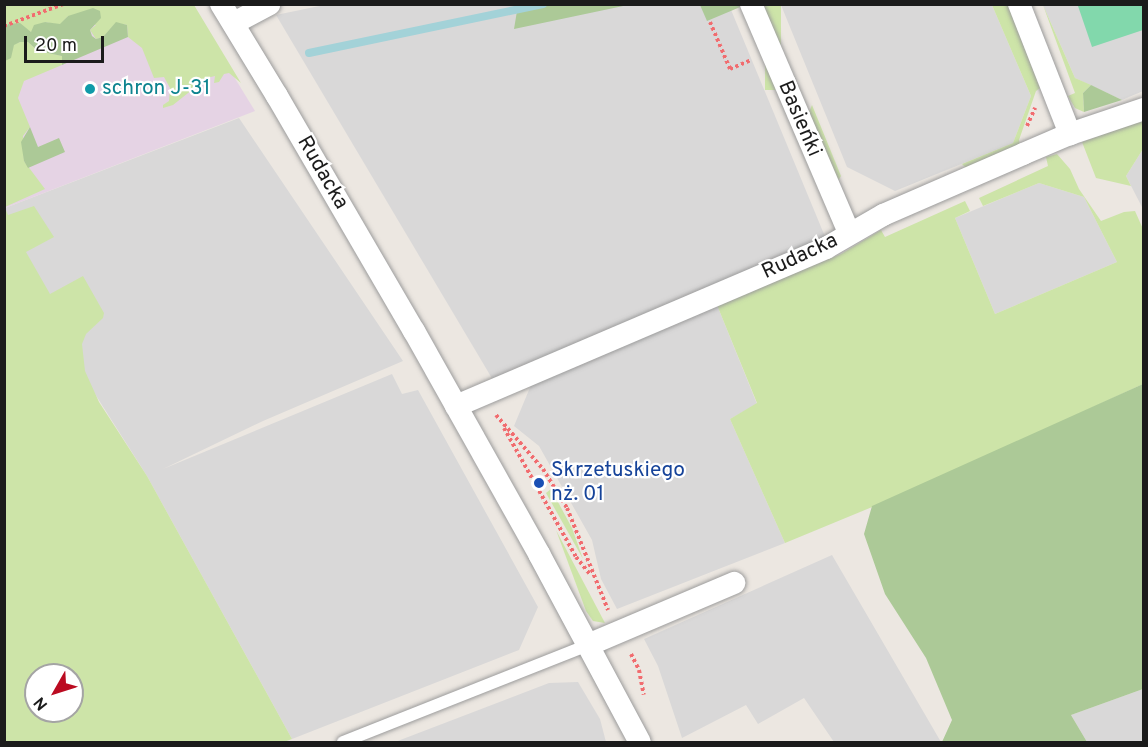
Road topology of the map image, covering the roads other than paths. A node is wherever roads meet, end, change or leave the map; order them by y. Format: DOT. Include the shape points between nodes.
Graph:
graph roads {
  1 [pos="221,4"];
  2 [pos="269,4"];
  3 [pos="751,4"];
  4 [pos="1019,4"];
  5 [pos="234,23"];
  6 [pos="1143,109"];
  7 [pos="1070,134"];
  8 [pos="849,233"];
  9 [pos="456,406"];
  10 [pos="734,583"];
  11 [pos="588,645"];
  12 [pos="343,742"];
  13 [pos="640,742"];
  1 -- 5 [label="street, Rudacka"];
  2 -- 5 [label="street"];
  3 -- 8 [label="street, Basieńki"];
  4 -- 7 [label="street"];
  5 -- 9 [label="street, Rudacka"];
  6 -- 7 [label="street, Rudacka"];
  7 -- 8 [label="street, Rudacka"];
  8 -- 9 [label="street, Rudacka" via="826,248"];
  9 -- 11 [label="street, Rudacka"];
  10 -- 11 [label="street"];
  11 -- 12 [label="lane"];
  11 -- 13 [label="street, Rudacka"];
}
